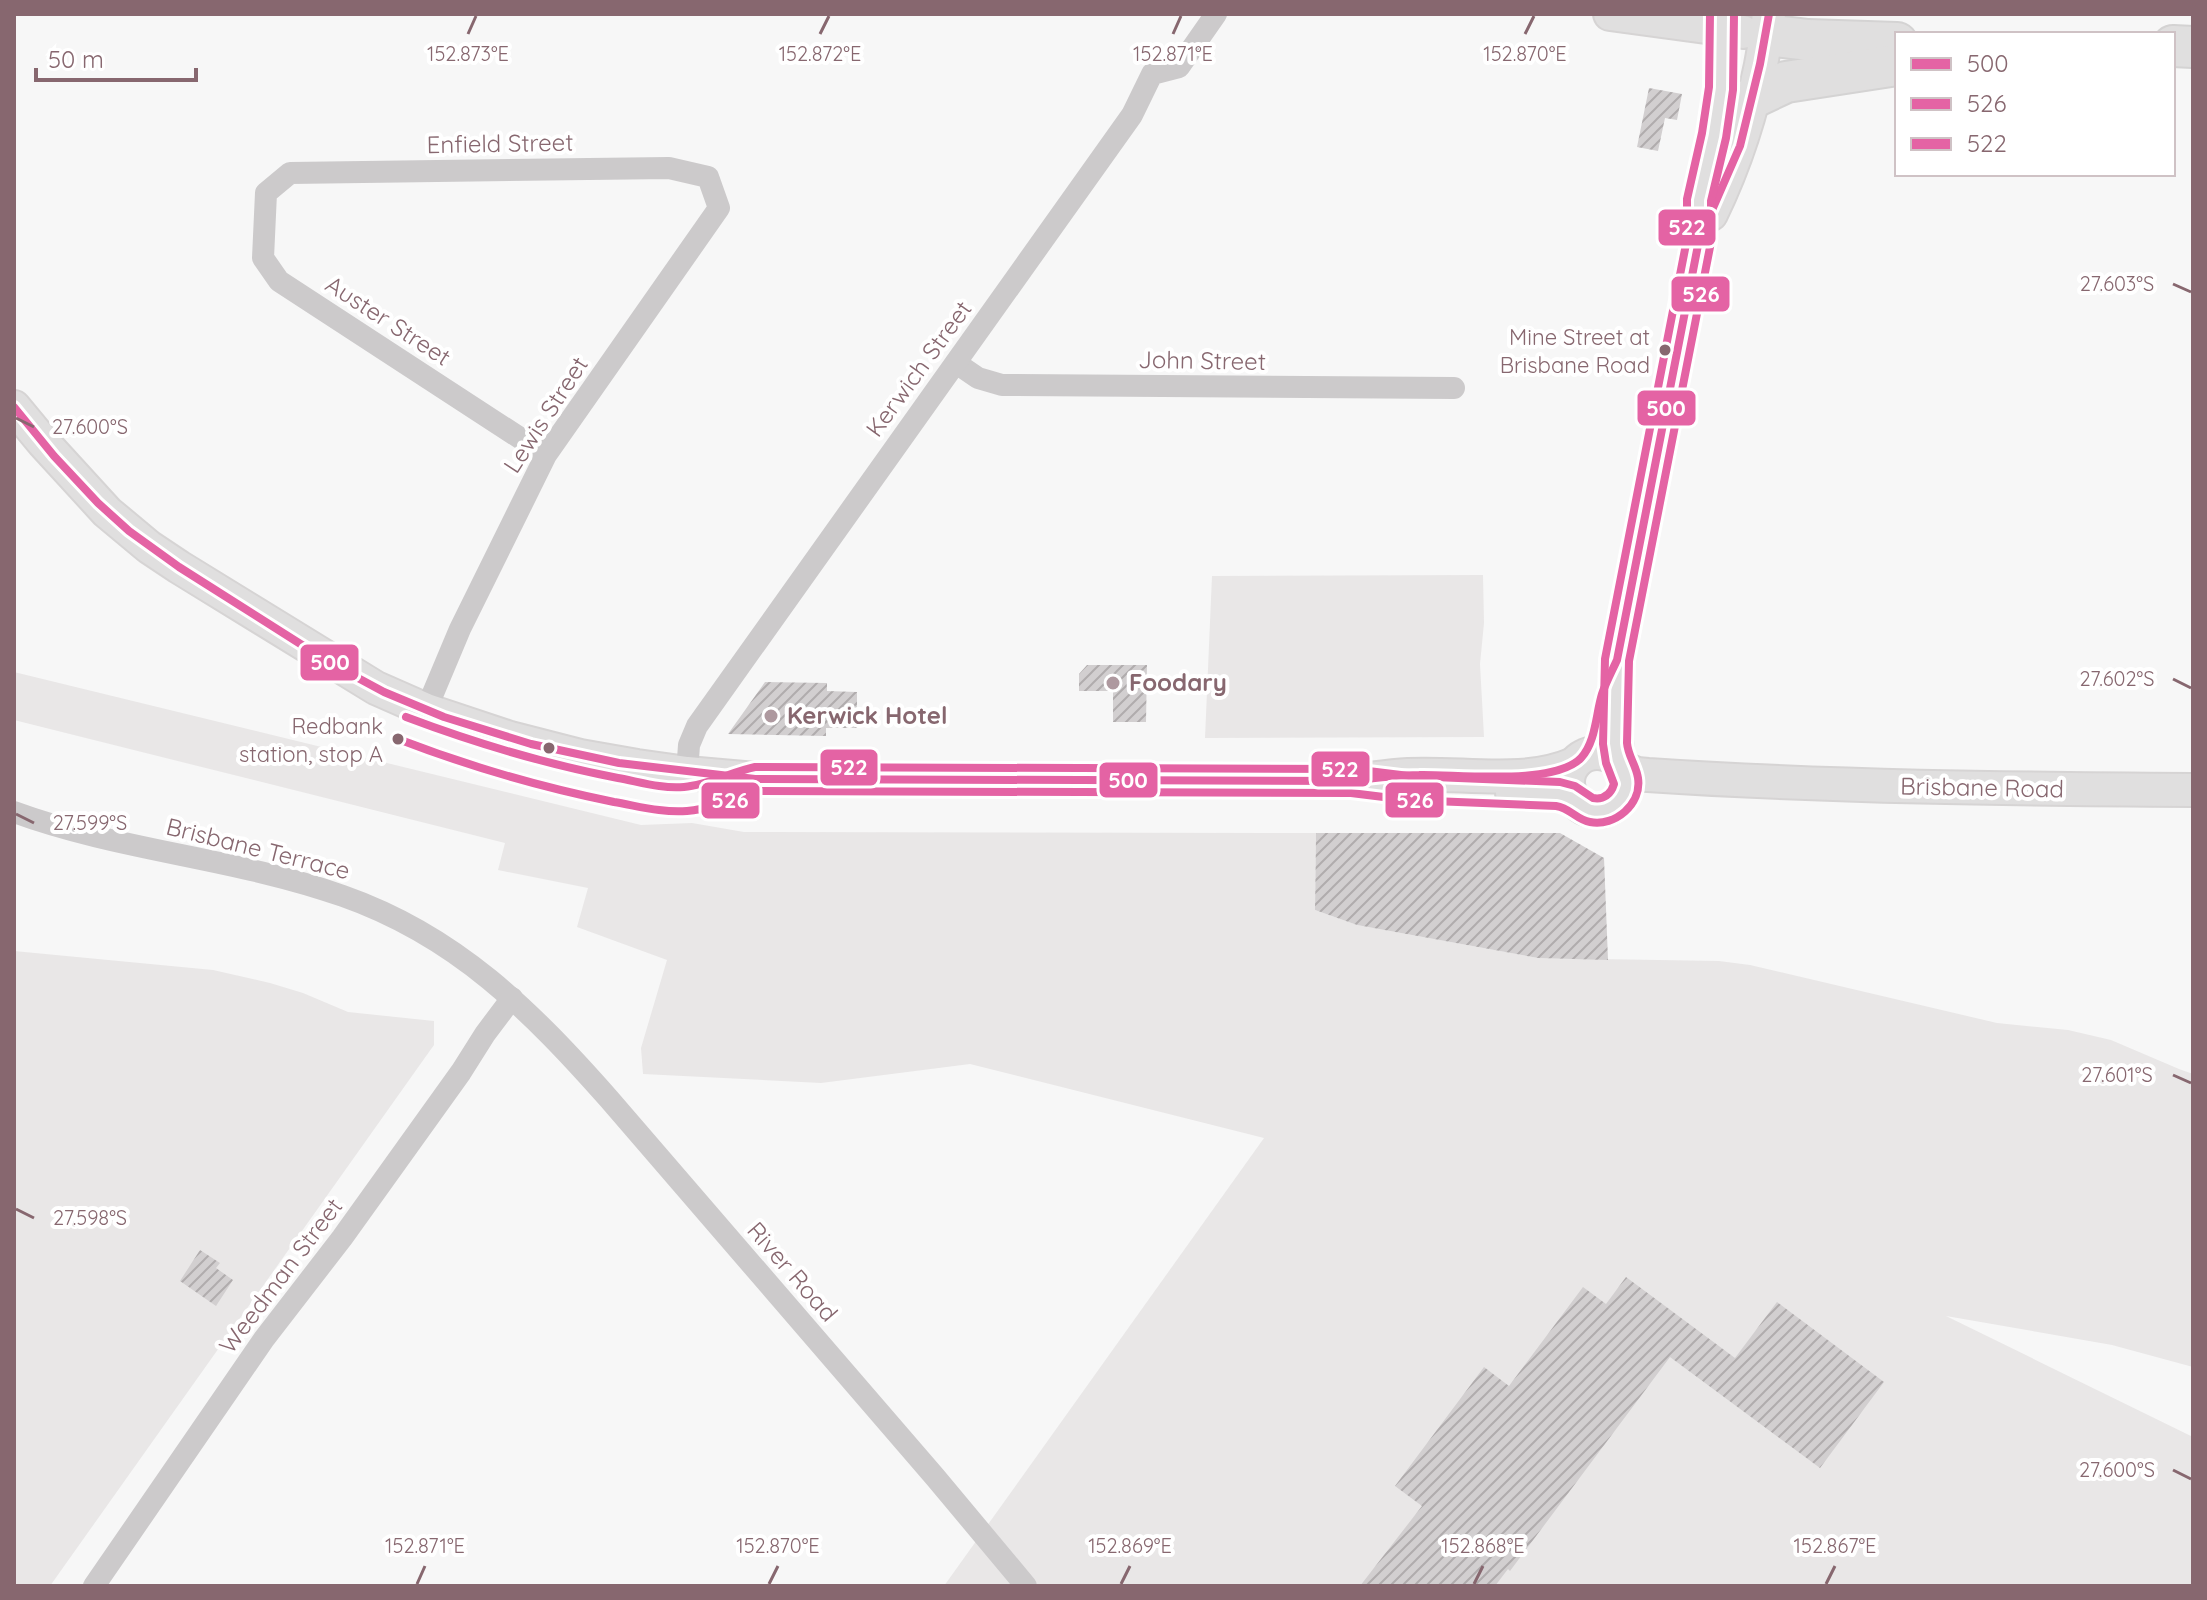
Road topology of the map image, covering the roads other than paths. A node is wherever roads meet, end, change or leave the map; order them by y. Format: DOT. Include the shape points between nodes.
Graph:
graph roads {
  1 [pos="1216,14"];
  2 [pos="1610,14"];
  3 [pos="1723,22"];
  4 [pos="1768,24"];
  5 [pos="1895,43"];
  6 [pos="1895,65"];
  7 [pos="1752,98"];
  8 [pos="266,193"];
  9 [pos="719,208"];
  10 [pos="1699,240"];
  11 [pos="956,363"];
  12 [pos="1454,388"];
  13 [pos="14,407"];
  14 [pos="546,455"];
  15 [pos="1617,660"];
  16 [pos="426,710"];
  17 [pos="1578,760"];
  18 [pos="1620,764"];
  19 [pos="687,773"];
  20 [pos="1352,781"];
  21 [pos="1771,782"];
  22 [pos="2193,790"];
  23 [pos="1573,797"];
  24 [pos="1618,802"];
  25 [pos="14,812"];
  26 [pos="512,998"];
  27 [pos="94,1586"];
  28 [pos="1026,1586"];
  1 -- 11 [label="street, Kerwich Street" via="1179,67 1152,74 1132,115"];
  2 -- 3 [label="main road"];
  3 -- 4 [label="main road"];
  3 -- 10 [label="main road" via="1721,88 1699,200"];
  4 -- 5 [label="highway" via="1808,40"];
  4 -- 7 [label="main road"];
  6 -- 7 [label="highway" via="1786,82"];
  7 -- 10 [label="main road" via="1740,146"];
  8 -- 9 [label="street, Enfield Street" via="290,173 669,168 708,177"];
  8 -- 14 [label="street, Auster Street" via="263,258 279,281"];
  9 -- 14 [label="street, Lewis Street"];
  10 -- 15 [label="main road"];
  11 -- 12 [label="street, John Street" via="978,378 1002,385"];
  11 -- 19 [label="street, Kerwich Street" via="697,726"];
  13 -- 16 [label="main road" via="107,512 149,547 339,667"];
  14 -- 16 [label="street, Lewis Street"];
  15 -- 17 [label="main road" via="1590,741"];
  15 -- 18 [label="main road"];
  16 -- 19 [label="main road" via="580,756"];
  17 -- 18 [label="main road" via="1598,752"];
  17 -- 20 [label="main road" via="1558,771 1533,775 1408,775"];
  17 -- 23 [label="main road" via="1569,773"];
  18 -- 21 [label="main road, Brisbane Road" via="1637,774"];
  18 -- 24 [label="main road" via="1627,786"];
  19 -- 20 [label="main road" via="755,779"];
  20 -- 23 [label="main road"];
  21 -- 22 [label="main road, Brisbane Road"];
  21 -- 24 [label="main road, Brisbane Road"];
  23 -- 24 [label="main road" via="1589,810"];
  25 -- 26 [label="street, Brisbane Terrace" via="344,896 444,946"];
  26 -- 27 [label="street, Weedman Street" via="264,1339"];
  26 -- 28 [label="street, River Road" via="609,1099"];
}
